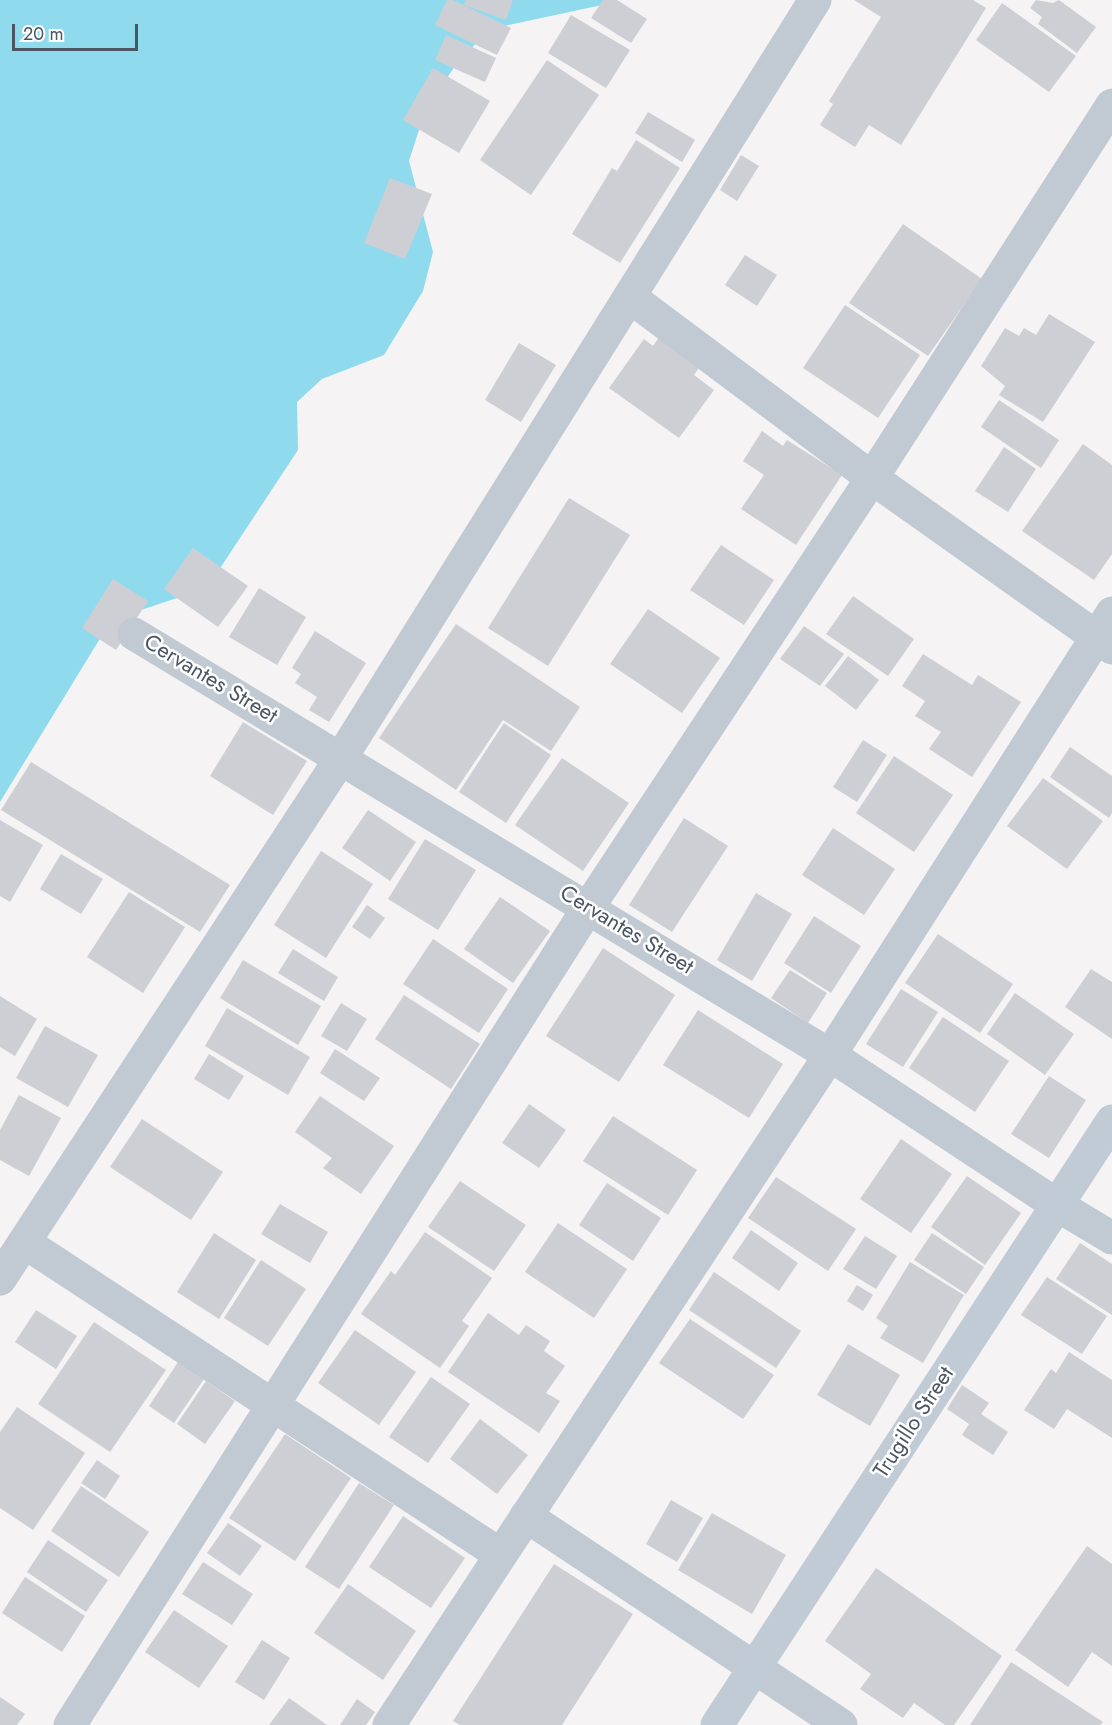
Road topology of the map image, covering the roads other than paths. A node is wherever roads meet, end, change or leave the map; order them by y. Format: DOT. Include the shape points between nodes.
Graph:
graph roads {
  1 [pos="816,0"];
  2 [pos="1112,105"];
  3 [pos="630,297"];
  4 [pos="872,478"];
  5 [pos="1107,633"];
  6 [pos="134,634"];
  7 [pos="341,758"];
  8 [pos="588,908"];
  9 [pos="830,1055"];
  10 [pos="1112,1121"];
  11 [pos="1057,1205"];
  12 [pos="1112,1238"];
  13 [pos="24,1242"];
  14 [pos="0,1279"];
  15 [pos="273,1405"];
  16 [pos="526,1516"];
  17 [pos="501,1555"];
  18 [pos="756,1669"];
  19 [pos="70,1725"];
  20 [pos="389,1725"];
  21 [pos="717,1725"];
  22 [pos="841,1725"];
  1 -- 3 [label="street"];
  2 -- 4 [label="street"];
  3 -- 4 [label="street"];
  3 -- 7 [label="street"];
  4 -- 5 [label="street"];
  4 -- 8 [label="street"];
  5 -- 9 [label="street"];
  6 -- 7 [label="street, Cervantes Street"];
  7 -- 8 [label="street, Cervantes Street"];
  7 -- 13 [label="street"];
  8 -- 9 [label="street, Cervantes Street"];
  8 -- 15 [label="street"];
  9 -- 11 [label="street, Cervantes Street"];
  9 -- 16 [label="street"];
  10 -- 11 [label="street, Trugillo Street"];
  11 -- 12 [label="street, Cervantes Street"];
  11 -- 18 [label="street, Trugillo Street"];
  13 -- 14 [label="street"];
  13 -- 15 [label="street"];
  15 -- 17 [label="street"];
  15 -- 19 [label="street"];
  16 -- 17 [label="street"];
  16 -- 18 [label="street"];
  17 -- 20 [label="street"];
  18 -- 21 [label="street, Trugillo Street"];
  18 -- 22 [label="street"];
}
